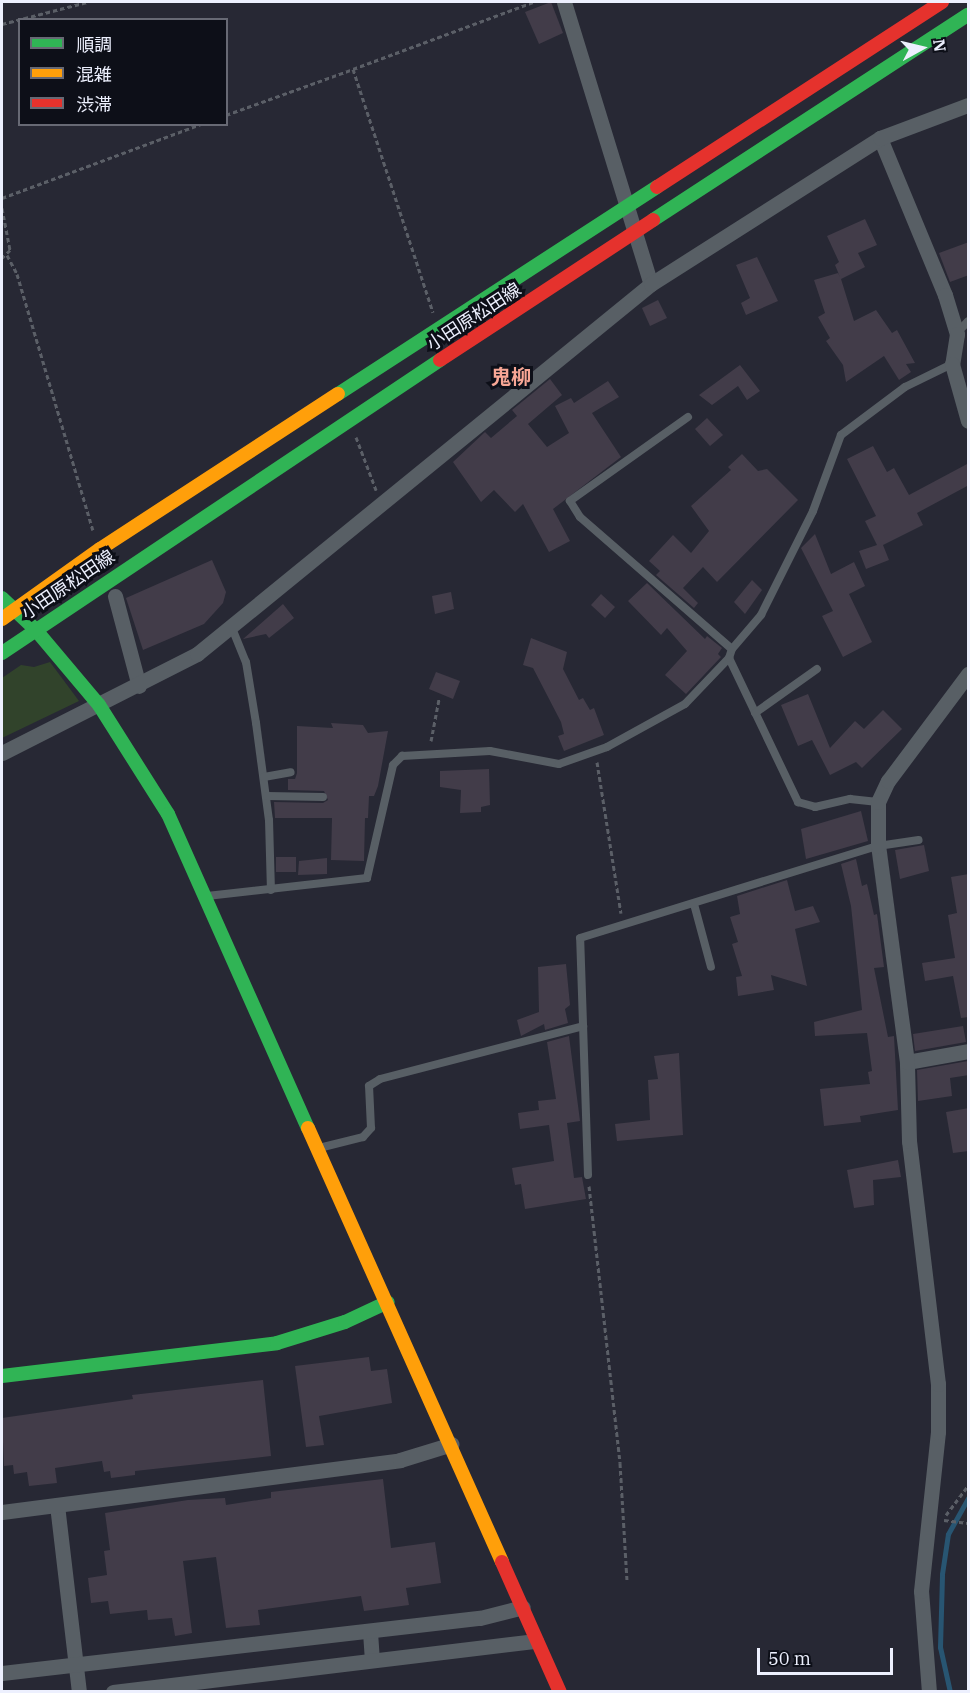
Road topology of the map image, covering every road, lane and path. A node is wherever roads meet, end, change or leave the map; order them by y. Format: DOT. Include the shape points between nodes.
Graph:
graph roads {
  1 [pos="87,2"];
  2 [pos="533,2"];
  3 [pos="564,2"];
  4 [pos="942,2"];
  5 [pos="969,15"];
  6 [pos="25,18"];
  7 [pos="18,20"];
  8 [pos="2,24"];
  9 [pos="354,69"];
  10 [pos="969,105"];
  11 [pos="228,114"];
  12 [pos="196,126"];
  13 [pos="880,138"];
  14 [pos="2,198"];
  15 [pos="2,208"];
  16 [pos="627,209"];
  17 [pos="634,234"];
  18 [pos="7,255"];
  19 [pos="2,258"];
  20 [pos="651,284"];
  21 [pos="435,316"];
  22 [pos="969,321"];
  23 [pos="957,334"];
  24 [pos="952,364"];
  25 [pos="688,417"];
  26 [pos="969,421"];
  27 [pos="356,436"];
  28 [pos="384,503"];
  29 [pos="96,539"];
  30 [pos="115,596"];
  31 [pos="2,598"];
  32 [pos="7,616"];
  33 [pos="232,628"];
  34 [pos="35,629"];
  35 [pos="732,649"];
  36 [pos="2,653"];
  37 [pos="729,658"];
  38 [pos="817,669"];
  39 [pos="969,674"];
  40 [pos="139,686"];
  41 [pos="439,699"];
  42 [pos="99,705"];
  43 [pos="755,713"];
  44 [pos="596,751"];
  45 [pos="2,753"];
  46 [pos="432,754"];
  47 [pos="291,772"];
  48 [pos="264,777"];
  49 [pos="267,796"];
  50 [pos="323,797"];
  51 [pos="878,802"];
  52 [pos="919,840"];
  53 [pos="878,846"];
  54 [pos="271,890"];
  55 [pos="207,896"];
  56 [pos="694,904"];
  57 [pos="623,925"];
  58 [pos="711,967"];
  59 [pos="583,1026"];
  60 [pos="969,1050"];
  61 [pos="907,1062"];
  62 [pos="317,1149"];
  63 [pos="588,1175"];
  64 [pos="388,1302"];
  65 [pos="2,1376"];
  66 [pos="452,1444"];
  67 [pos="969,1486"];
  68 [pos="57,1505"];
  69 [pos="2,1512"];
  70 [pos="968,1523"];
  71 [pos="627,1581"];
  72 [pos="523,1607"];
  73 [pos="370,1632"];
  74 [pos="536,1641"];
  75 [pos="372,1660"];
  76 [pos="77,1662"];
  77 [pos="2,1673"];
  78 [pos="79,1692"];
  79 [pos="113,1692"];
  80 [pos="560,1692"];
  81 [pos="929,1692"];
  1 -- 6 [label="path"];
  2 -- 9 [label="path"];
  3 -- 16 [label="street"];
  4 -- 16 [label="main road, 小田原松田線"];
  5 -- 17 [label="main road, 小田原松田線"];
  7 -- 8 [label="path"];
  9 -- 11 [label="path"];
  9 -- 21 [label="path"];
  10 -- 13 [label="street"];
  12 -- 14 [label="path"];
  13 -- 20 [label="street"];
  13 -- 23 [label="street" via="945,295"];
  15 -- 18 [label="path"];
  16 -- 17 [label="street"];
  16 -- 32 [label="main road, 小田原松田線" via="100,549"];
  17 -- 20 [label="street"];
  17 -- 34 [label="main road, 小田原松田線"];
  18 -- 19 [label="path"];
  18 -- 29 [label="path" via="17,274"];
  20 -- 28 [label="street"];
  22 -- 23 [label="lane"];
  23 -- 24 [label="street"];
  24 -- 26 [label="street"];
  24 -- 35 [label="lane" via="904,387 840,435 813,511 761,615"];
  25 -- 35 [label="lane" via="570,501 580,517"];
  27 -- 28 [label="path" via="365,468"];
  28 -- 33 [label="street"];
  30 -- 40 [label="street"];
  31 -- 32 [label="main road"];
  32 -- 34 [label="main road"];
  33 -- 40 [label="street" via="197,654"];
  33 -- 48 [label="lane" via="246,662"];
  34 -- 36 [label="main road, 小田原松田線"];
  34 -- 42 [label="main road"];
  35 -- 37 [label="lane"];
  37 -- 43 [label="lane"];
  37 -- 44 [label="lane" via="685,704"];
  38 -- 43 [label="lane"];
  39 -- 51 [label="street" via="888,781"];
  40 -- 42 [label="street"];
  41 -- 46 [label="path"];
  42 -- 45 [label="street"];
  42 -- 55 [label="main road" via="168,814"];
  43 -- 51 [label="lane" via="798,802 815,807 850,799"];
  44 -- 46 [label="lane" via="559,764 490,751"];
  44 -- 57 [label="path"];
  46 -- 54 [label="lane" via="402,756 393,765 367,878"];
  47 -- 48 [label="lane"];
  48 -- 49 [label="lane"];
  49 -- 50 [label="lane"];
  49 -- 54 [label="lane"];
  51 -- 53 [label="street"];
  52 -- 53 [label="lane"];
  53 -- 56 [label="lane"];
  53 -- 61 [label="street"];
  54 -- 55 [label="lane"];
  55 -- 62 [label="main road"];
  56 -- 57 [label="lane"];
  56 -- 58 [label="lane"];
  57 -- 59 [label="lane" via="580,938"];
  59 -- 62 [label="lane" via="380,1079 369,1086 371,1128 363,1137"];
  59 -- 63 [label="lane"];
  60 -- 61 [label="street"];
  61 -- 81 [label="street" via="909,1141 938,1384 939,1432 921,1591"];
  62 -- 64 [label="main road"];
  63 -- 71 [label="path" via="620,1462"];
  64 -- 65 [label="main road" via="345,1322 277,1343"];
  64 -- 66 [label="main road"];
  66 -- 68 [label="street" via="400,1460"];
  66 -- 72 [label="main road"];
  67 -- 70 [label="path" via="943,1520"];
  68 -- 69 [label="street"];
  68 -- 76 [label="street"];
  72 -- 73 [label="street" via="480,1618"];
  72 -- 74 [label="main road"];
  73 -- 75 [label="street"];
  73 -- 76 [label="street"];
  74 -- 75 [label="street"];
  74 -- 80 [label="main road"];
  75 -- 79 [label="street"];
  76 -- 77 [label="street"];
  76 -- 78 [label="street"];
}
